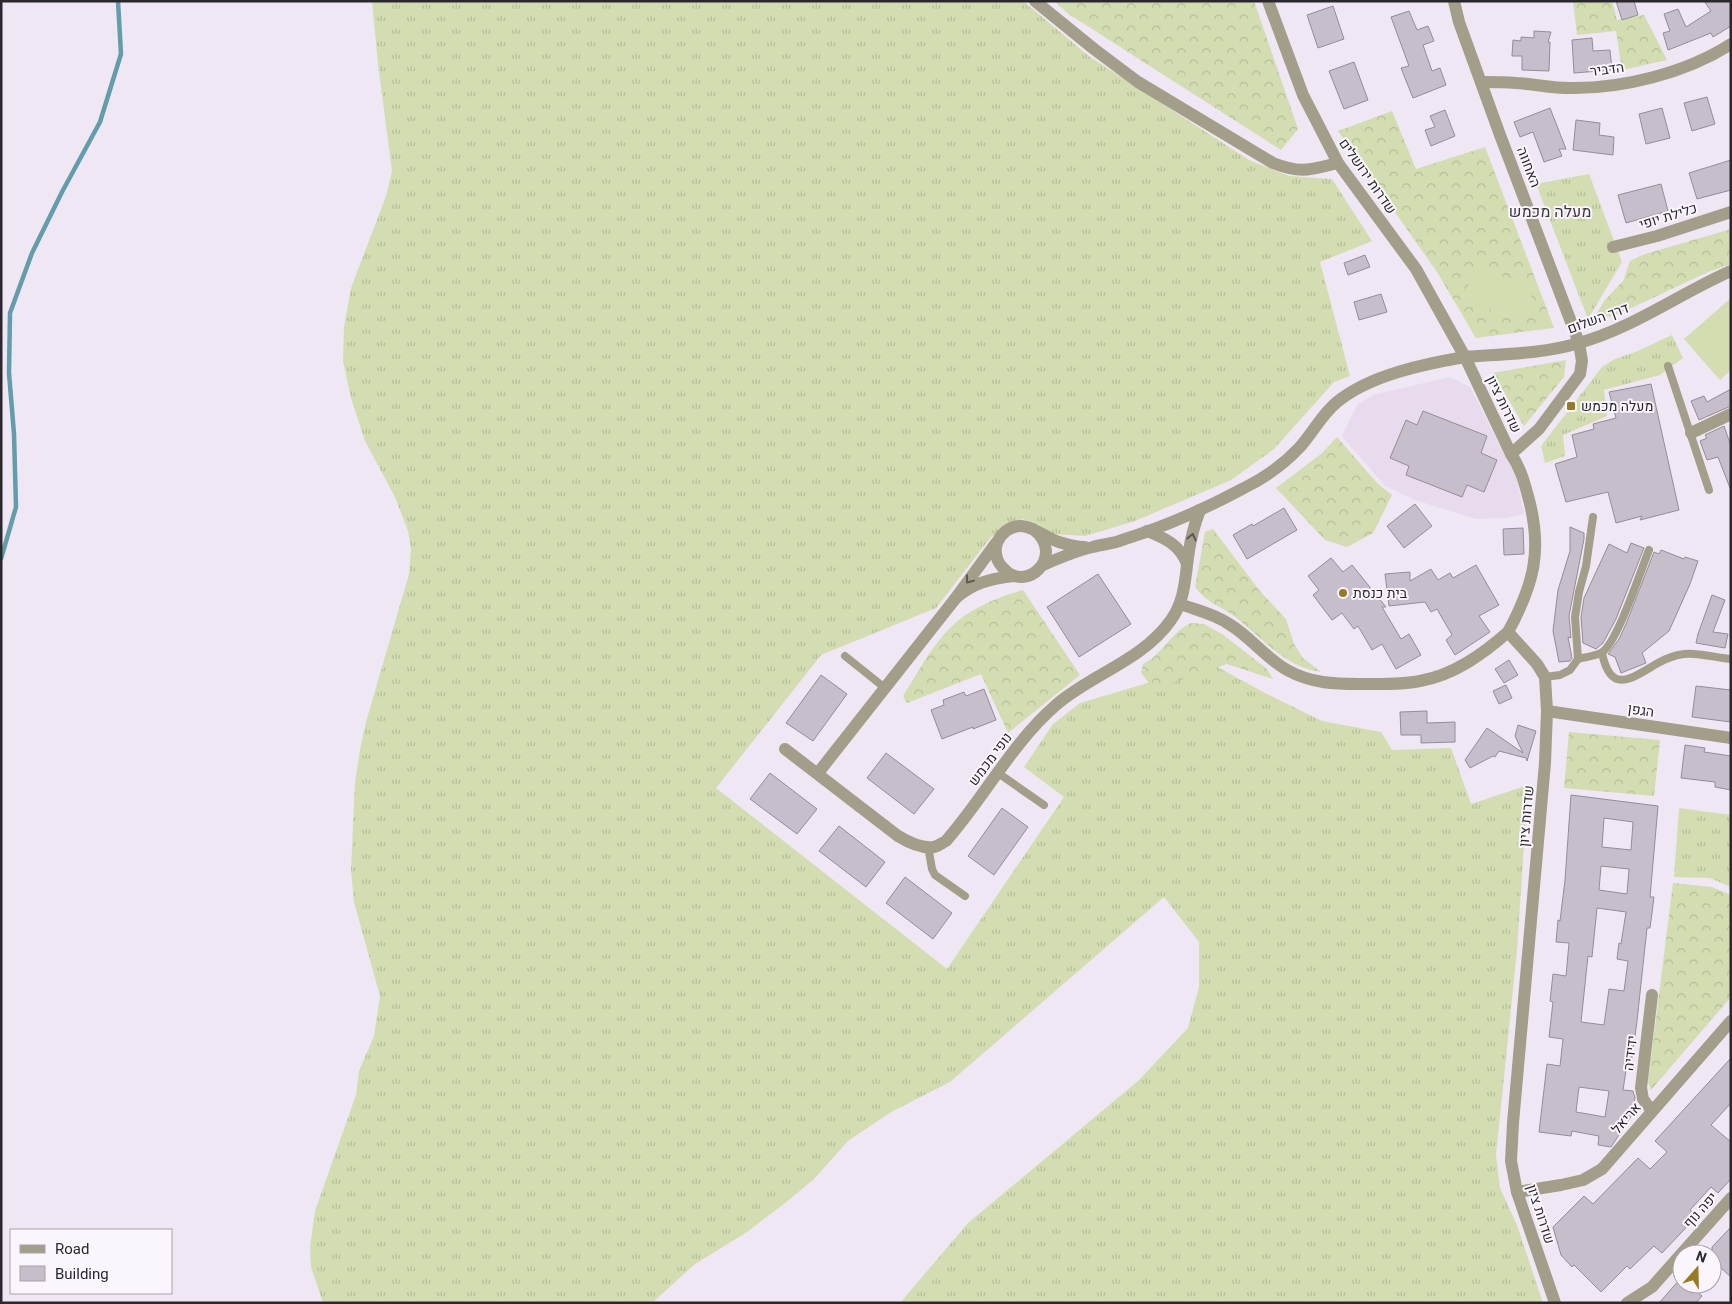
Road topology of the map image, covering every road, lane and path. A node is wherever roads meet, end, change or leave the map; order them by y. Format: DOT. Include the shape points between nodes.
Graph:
graph roads {
  1 [pos="1035,1"];
  2 [pos="1268,1"];
  3 [pos="1454,1"];
  4 [pos="1731,44"];
  5 [pos="1481,82"];
  6 [pos="1338,163"];
  7 [pos="1731,212"];
  8 [pos="1613,247"];
  9 [pos="1731,272"];
  10 [pos="1579,343"];
  11 [pos="1465,358"];
  12 [pos="1668,366"];
  13 [pos="1731,414"];
  14 [pos="1691,433"];
  15 [pos="1511,454"];
  16 [pos="1710,490"];
  17 [pos="1200,510"];
  18 [pos="1594,517"];
  19 [pos="1033,529"];
  20 [pos="1147,531"];
  21 [pos="998,541"];
  22 [pos="1093,546"];
  23 [pos="1649,550"];
  24 [pos="1187,564"];
  25 [pos="1043,565"];
  26 [pos="1013,576"];
  27 [pos="955,599"];
  28 [pos="1180,604"];
  29 [pos="1508,632"];
  30 [pos="1602,653"];
  31 [pos="845,656"];
  32 [pos="1578,659"];
  33 [pos="1731,659"];
  34 [pos="1545,677"];
  35 [pos="885,688"];
  36 [pos="1547,711"];
  37 [pos="1731,738"];
  38 [pos="786,749"];
  39 [pos="818,773"];
  40 [pos="998,773"];
  41 [pos="1044,805"];
  42 [pos="928,846"];
  43 [pos="965,896"];
  44 [pos="1652,995"];
  45 [pos="1731,1021"];
  46 [pos="1652,1111"];
  47 [pos="1517,1192"];
  48 [pos="1731,1198"];
  49 [pos="1555,1303"];
  50 [pos="1627,1303"];
  1 -- 6 [label="street" via="1138,82 1273,163 1292,170 1309,170"];
  2 -- 6 [label="street, שדרות ירושלים" via="1302,95"];
  3 -- 5 [label="street, האחווה"];
  4 -- 5 [label="street, הדביר" via="1700,62 1663,74 1596,88"];
  5 -- 10 [label="street, האחווה"];
  6 -- 11 [label="street, שדרות ירושלים" via="1416,269"];
  7 -- 8 [label="street, כלילת יופי"];
  9 -- 10 [label="street, דרך השלום" via="1653,313"];
  10 -- 11 [label="street, דרך השלום" via="1549,350"];
  10 -- 15 [label="street, האחווה" via="1580,374 1539,429"];
  11 -- 15 [label="street, שדרות ציון"];
  11 -- 17 [label="street, דרך השלום" via="1399,372 1355,389 1336,402 1275,470"];
  12 -- 14 [label="lane"];
  13 -- 14 [label="street"];
  14 -- 16 [label="lane"];
  15 -- 29 [label="street, שדרות ציון" via="1526,486 1536,540 1530,583 1523,605"];
  17 -- 20 [label="street, דרך השלום"];
  24 -- 17 [label="street, נופי מכמש, one-way"];
  18 -- 32 [label="lane" via="1575,617"];
  19 -- 21 [label="street" via="1017,526 1002,534"];
  19 -- 22 [label="street" via="1057,542 1076,547"];
  19 -- 25 [label="street" via="1040,534 1047,549"];
  20 -- 22 [label="street, דרך השלום"];
  20 -- 24 [label="street" via="1163,537 1174,546 1183,554"];
  21 -- 26 [label="street" via="996,558 1005,572"];
  21 -- 27 [label="street, one-way"];
  22 -- 25 [label="street"];
  23 -- 30 [label="lane" via="1627,608"];
  24 -- 28 [label="street, נופי מכמש"];
  25 -- 26 [label="street" via="1030,576"];
  26 -- 27 [label="street" via="979,582"];
  27 -- 35 [label="street"];
  28 -- 29 [label="street" via="1230,624 1274,662 1303,678 1320,682 1382,684 1420,681 1476,658"];
  28 -- 40 [label="street, נופי מכמש" via="1171,620 1147,646 1074,690 1056,705 1039,721"];
  29 -- 34 [label="street"];
  30 -- 32 [label="lane"];
  30 -- 33 [label="lane" via="1604,666 1614,678 1624,681 1686,653"];
  31 -- 35 [label="lane"];
  32 -- 34 [label="lane" via="1570,670"];
  34 -- 36 [label="street, שדרות ציון"];
  35 -- 39 [label="street"];
  36 -- 37 [label="street, הגפן"];
  36 -- 47 [label="street, שדרות ציון" via="1511,1161"];
  38 -- 39 [label="street"];
  39 -- 42 [label="street" via="898,836 911,843"];
  40 -- 41 [label="lane"];
  40 -- 42 [label="street, נופי מכמש" via="946,841 935,847"];
  42 -- 43 [label="lane" via="935,875"];
  44 -- 46 [label="street, ידידיה" via="1641,1088 1643,1099"];
  45 -- 46 [label="street, אריאל"];
  46 -- 47 [label="street, אריאל" via="1602,1169 1583,1180 1561,1186"];
  47 -- 49 [label="street, שדרות ציון"];
  48 -- 50 [label="street, יפה נוף" via="1652,1287"];
}
